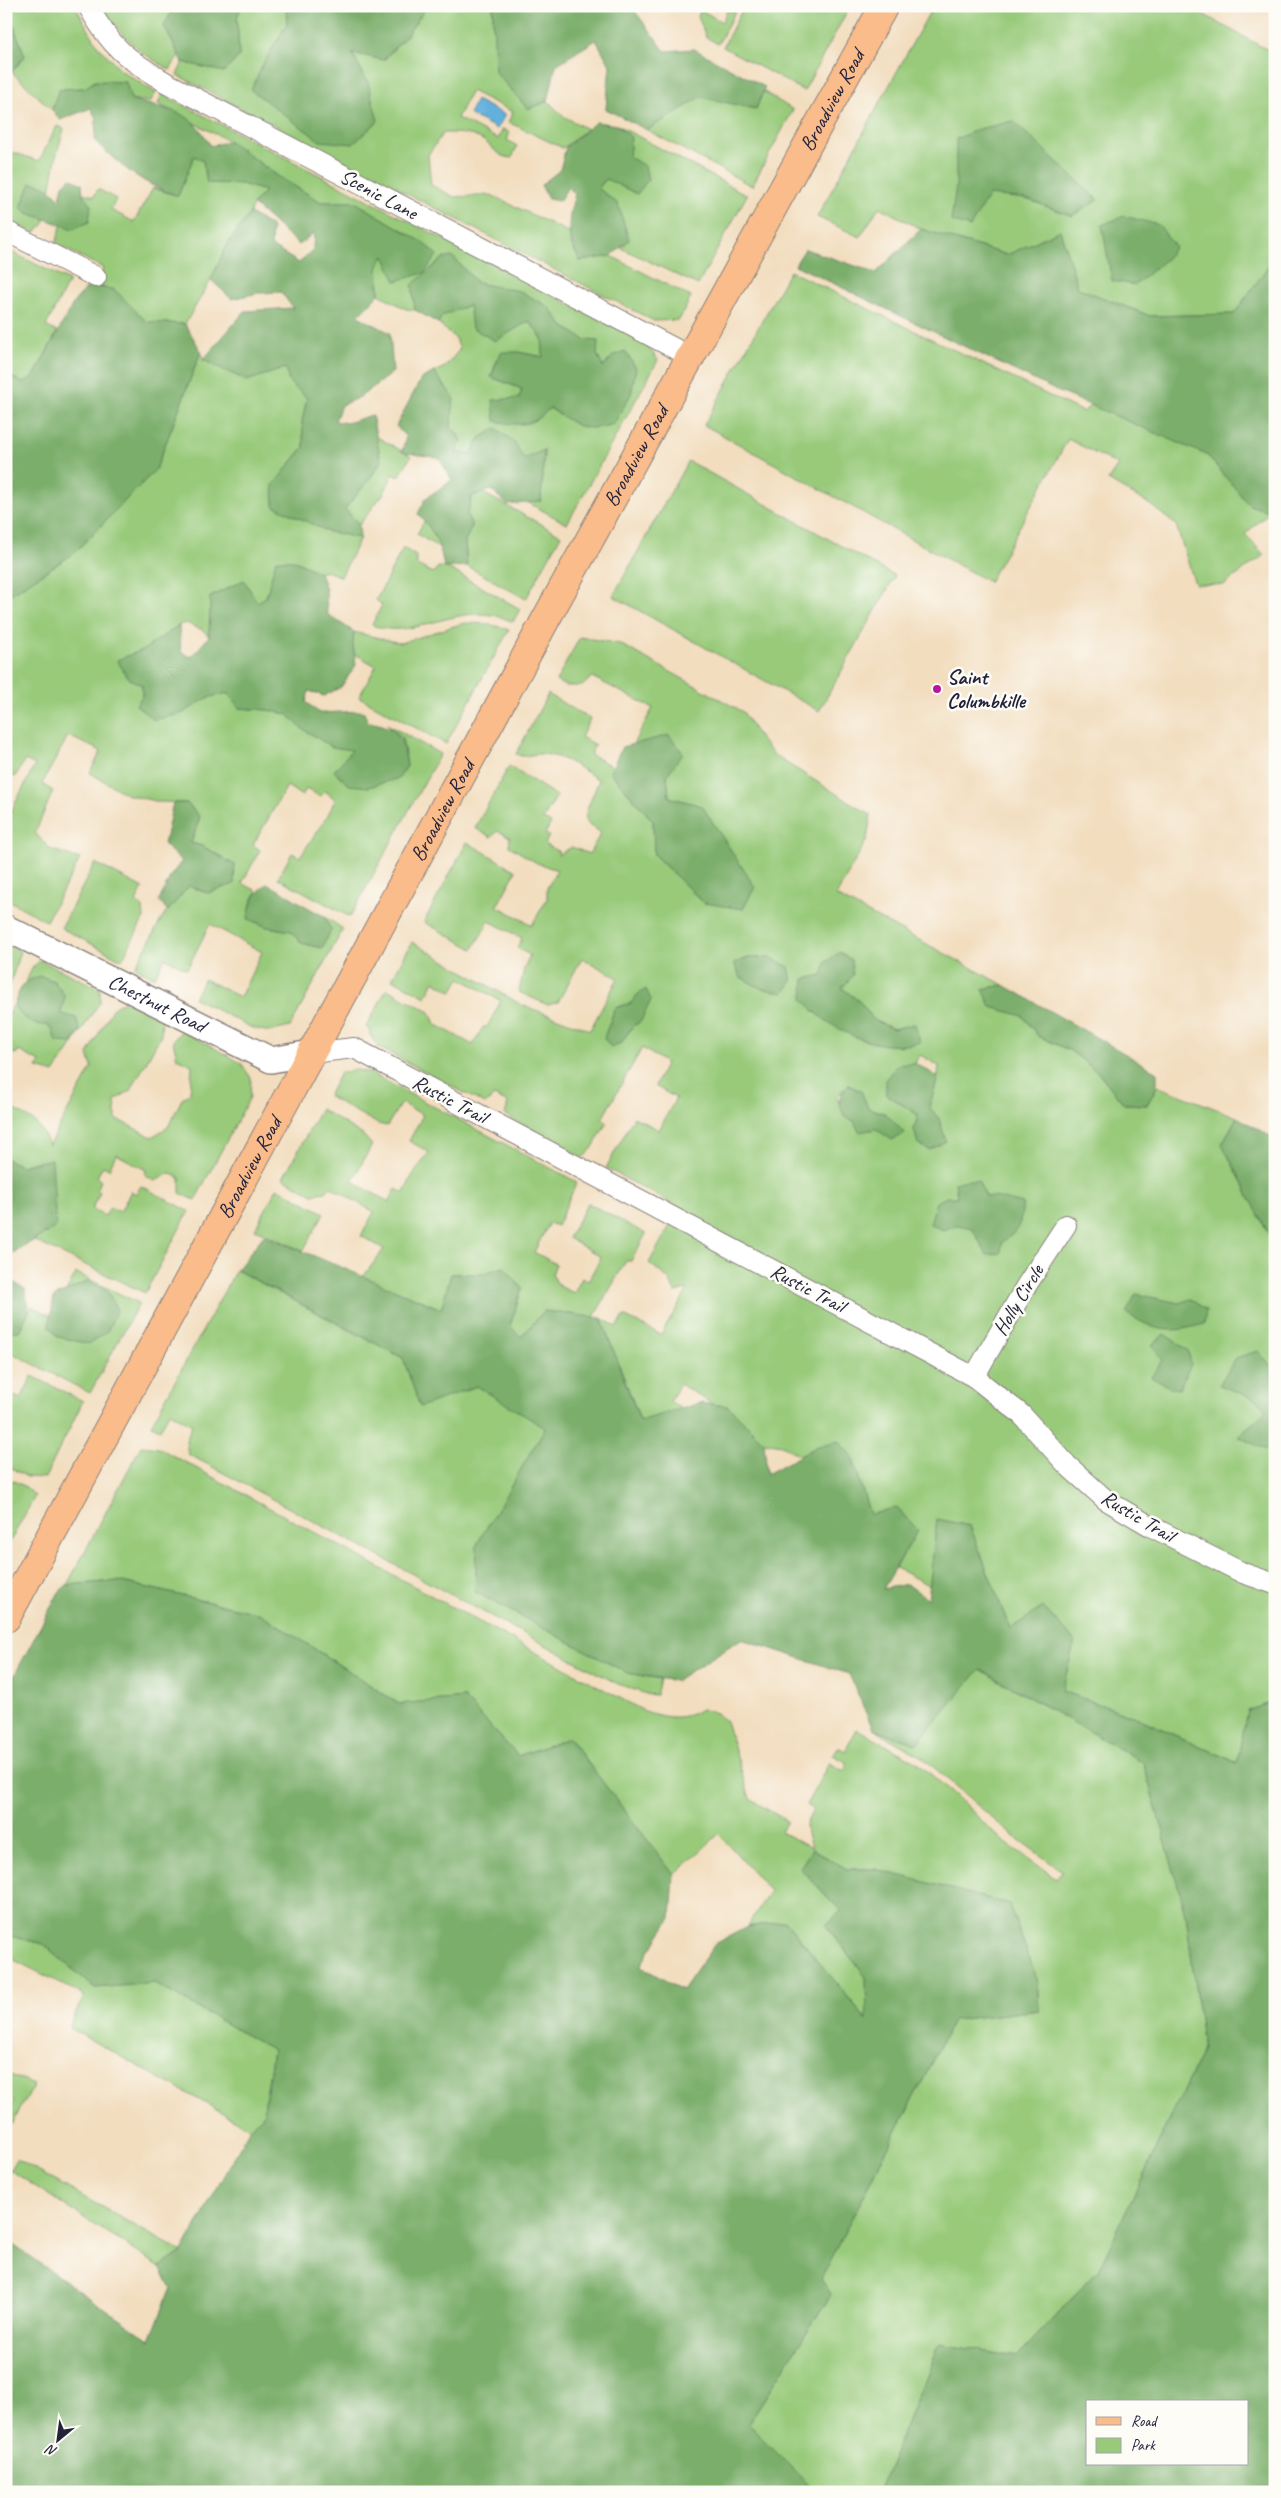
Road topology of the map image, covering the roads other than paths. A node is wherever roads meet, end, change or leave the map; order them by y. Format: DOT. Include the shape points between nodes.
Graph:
graph roads {
  1 [pos="88,6"];
  2 [pos="884,6"];
  3 [pos="6,231"];
  4 [pos="96,277"];
  5 [pos="691,357"];
  6 [pos="6,928"];
  7 [pos="311,1053"];
  8 [pos="1066,1225"];
  9 [pos="974,1377"];
  10 [pos="1275,1584"];
  11 [pos="6,1618"];
  1 -- 5 [label="street, Scenic Lane" via="101,31 128,60 167,83"];
  2 -- 5 [label="main road, Broadview Road"];
  3 -- 4 [label="street"];
  5 -- 7 [label="main road, Broadview Road"];
  6 -- 7 [label="street, Chestnut Road" via="271,1060"];
  7 -- 9 [label="street, Rustic Trail" via="354,1048"];
  7 -- 11 [label="main road, Broadview Road"];
  8 -- 9 [label="street, Holly Circle" via="1026,1286"];
  9 -- 10 [label="street, Rustic Trail" via="1020,1414 1067,1465 1106,1500 1243,1573"];
}
